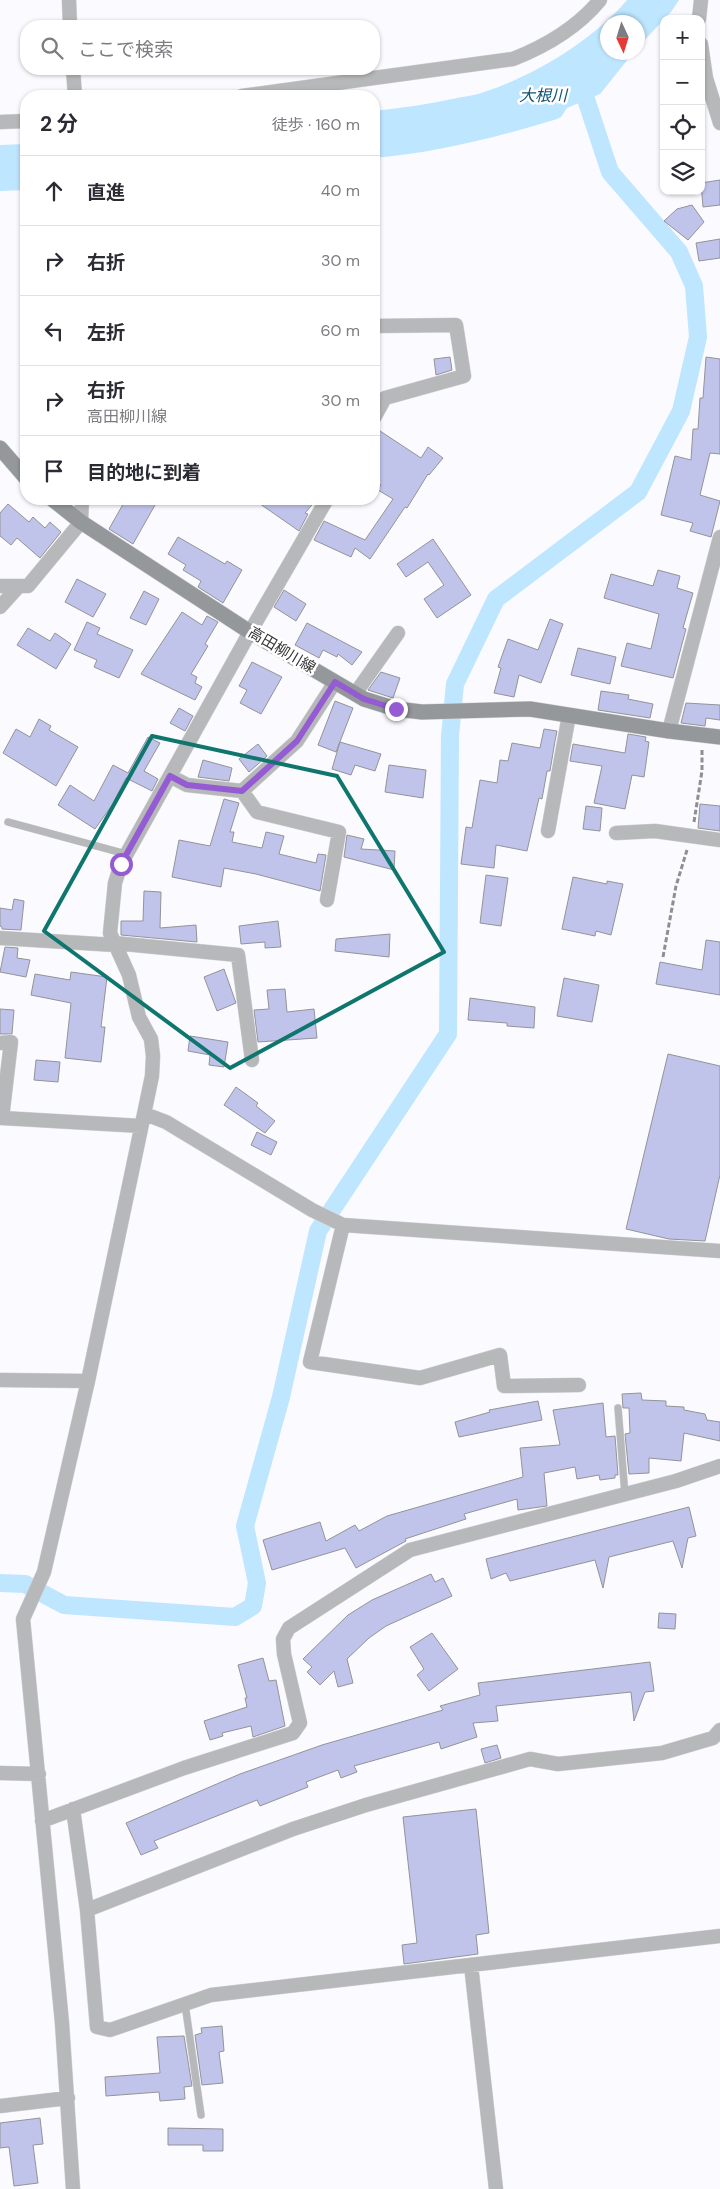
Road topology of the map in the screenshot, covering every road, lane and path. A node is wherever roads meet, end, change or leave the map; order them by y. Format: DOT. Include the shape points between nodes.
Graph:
graph roads {
  1 [pos="69,0"];
  2 [pos="600,0"];
  3 [pos="701,0"];
  4 [pos="699,15"];
  5 [pos="70,20"];
  6 [pos="703,60"];
  7 [pos="73,75"];
  8 [pos="75,90"];
  9 [pos="286,90"];
  10 [pos="20,121"];
  11 [pos="0,122"];
  12 [pos="720,123"];
  13 [pos="380,326"];
  14 [pos="380,407"];
  15 [pos="0,448"];
  16 [pos="20,471"];
  17 [pos="60,505"];
  18 [pos="82,505"];
  19 [pos="324,505"];
  20 [pos="81,522"];
  21 [pos="720,537"];
  22 [pos="0,586"];
  23 [pos="19,586"];
  24 [pos="0,607"];
  25 [pos="250,632"];
  26 [pos="398,633"];
  27 [pos="335,682"];
  28 [pos="355,694"];
  29 [pos="569,715"];
  30 [pos="669,731"];
  31 [pos="720,737"];
  32 [pos="170,776"];
  33 [pos="242,791"];
  34 [pos="8,822"];
  35 [pos="548,831"];
  36 [pos="616,833"];
  37 [pos="720,840"];
  38 [pos="126,854"];
  39 [pos="327,900"];
  40 [pos="0,938"];
  41 [pos="115,944"];
  42 [pos="0,1044"];
  43 [pos="252,1060"];
  44 [pos="143,1120"];
  45 [pos="343,1225"];
  46 [pos="720,1251"];
  47 [pos="0,1380"];
  48 [pos="88,1381"];
  49 [pos="579,1385"];
  50 [pos="618,1408"];
  51 [pos="720,1466"];
  52 [pos="625,1495"];
  53 [pos="720,1730"];
  54 [pos="0,1773"];
  55 [pos="39,1774"];
  56 [pos="73,1810"];
  57 [pos="42,1821"];
  58 [pos="87,1910"];
  59 [pos="720,1936"];
  60 [pos="471,1965"];
  61 [pos="185,2004"];
  62 [pos="68,2098"];
  63 [pos="0,2106"];
  64 [pos="201,2115"];
  65 [pos="72,2189"];
  66 [pos="496,2189"];
  1 -- 5 [label="street"];
  2 -- 9 [label="street" via="567,31 541,48 513,59"];
  3 -- 4 [label="street"];
  6 -- 12 [label="street"];
  7 -- 8 [label="street"];
  10 -- 11 [label="street"];
  13 -- 14 [label="street" via="456,325 464,376 385,398"];
  15 -- 16 [label="main road"];
  17 -- 20 [label="main road, 高田柳川線"];
  18 -- 20 [label="street"];
  19 -- 25 [label="street"];
  20 -- 23 [label="street" via="28,586"];
  20 -- 25 [label="main road, 高田柳川線"];
  21 -- 30 [label="street"];
  22 -- 23 [label="street"];
  23 -- 24 [label="street"];
  25 -- 27 [label="main road, 高田柳川線"];
  25 -- 32 [label="street"];
  26 -- 28 [label="street"];
  27 -- 28 [label="main road, 高田柳川線"];
  27 -- 33 [label="street" via="297,741"];
  28 -- 29 [label="main road, 高田柳川線" via="396,709 422,712 530,709"];
  29 -- 30 [label="main road, 高田柳川線"];
  29 -- 35 [label="street"];
  30 -- 31 [label="main road, 高田柳川線"];
  32 -- 33 [label="street" via="187,785"];
  32 -- 38 [label="street"];
  33 -- 39 [label="street" via="257,812 339,832"];
  34 -- 38 [label="lane"];
  36 -- 37 [label="street" via="655,831"];
  38 -- 41 [label="street" via="114,892 110,933"];
  40 -- 41 [label="street"];
  41 -- 43 [label="street" via="238,955"];
  41 -- 44 [label="street" via="130,975 139,1017 151,1039 152,1076"];
  42 -- 44 [label="street" via="11,1042 2,1118"];
  44 -- 45 [label="street" via="166,1122 312,1210"];
  44 -- 48 [label="street"];
  45 -- 46 [label="street"];
  45 -- 49 [label="street" via="310,1362 420,1378 500,1354 504,1386"];
  47 -- 48 [label="street"];
  48 -- 55 [label="street" via="44,1572 23,1619"];
  50 -- 52 [label="lane"];
  51 -- 52 [label="street"];
  52 -- 56 [label="street" via="410,1550 289,1628 283,1639 284,1654 300,1723 293,1733 184,1768"];
  53 -- 58 [label="street" via="713,1738 662,1753 558,1764 530,1759 366,1805 293,1829"];
  54 -- 55 [label="street"];
  55 -- 57 [label="street"];
  56 -- 57 [label="street"];
  56 -- 58 [label="street"];
  57 -- 62 [label="street"];
  58 -- 61 [label="street" via="98,2027 110,2030"];
  59 -- 60 [label="street"];
  60 -- 61 [label="street" via="211,1995"];
  60 -- 66 [label="street"];
  61 -- 64 [label="lane"];
  62 -- 63 [label="street"];
  62 -- 65 [label="street"];
}
